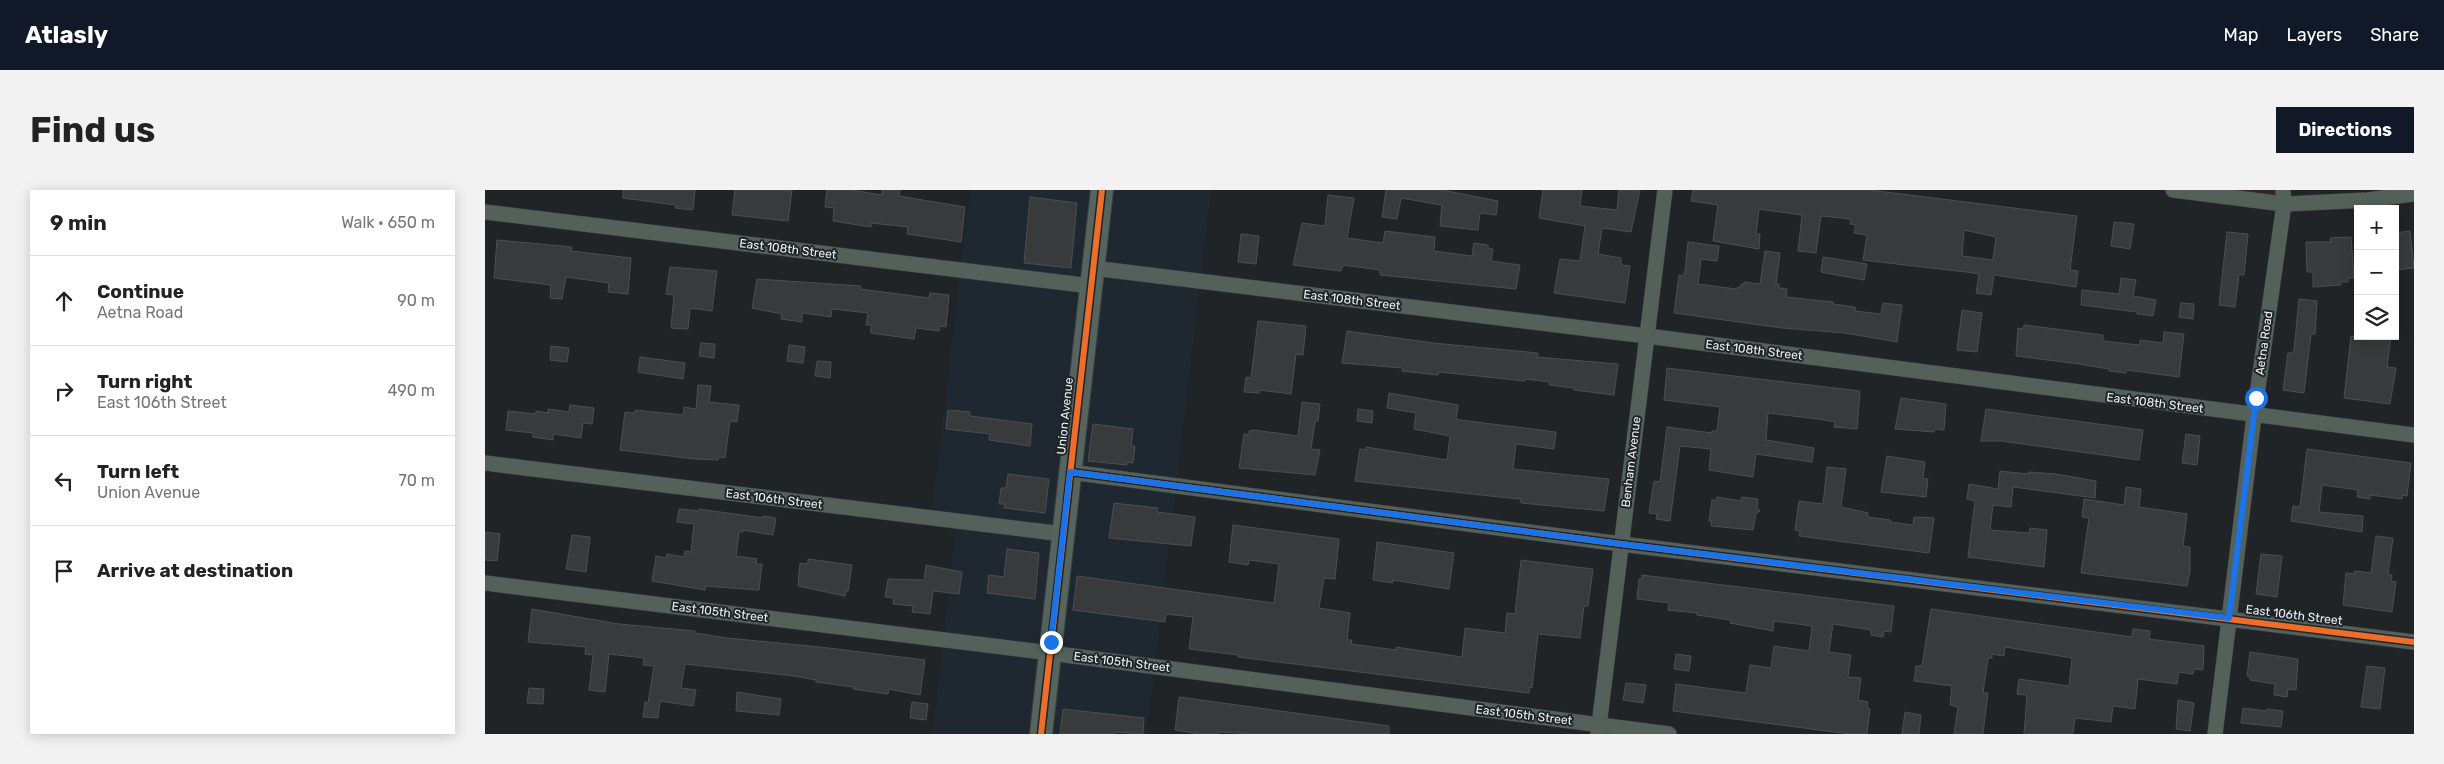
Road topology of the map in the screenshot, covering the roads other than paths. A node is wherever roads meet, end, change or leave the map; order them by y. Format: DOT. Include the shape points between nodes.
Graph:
graph roads {
  1 [pos="1102,190"];
  2 [pos="1665,190"];
  3 [pos="2173,190"];
  4 [pos="2414,194"];
  5 [pos="2284,197"];
  6 [pos="485,212"];
  7 [pos="1092,277"];
  8 [pos="1647,336"];
  9 [pos="2254,416"];
  10 [pos="2414,435"];
  11 [pos="485,463"];
  12 [pos="1070,472"];
  13 [pos="1063,534"];
  14 [pos="1621,544"];
  15 [pos="485,583"];
  16 [pos="2229,618"];
  17 [pos="2414,642"];
  18 [pos="1050,653"];
  19 [pos="1599,729"];
  20 [pos="1041,734"];
  21 [pos="1669,734"];
  22 [pos="2215,734"];
  1 -- 7 [label="main road, Union Avenue"];
  2 -- 8 [label="street, Benham Avenue"];
  3 -- 5 [label="street"];
  4 -- 5 [label="street" via="2367,200"];
  5 -- 9 [label="street, Aetna Road"];
  6 -- 7 [label="street, East 108th Street"];
  7 -- 8 [label="street, East 108th Street"];
  7 -- 12 [label="main road, Union Avenue"];
  8 -- 9 [label="street, East 108th Street"];
  8 -- 14 [label="street, Benham Avenue"];
  9 -- 10 [label="street, East 108th Street"];
  9 -- 16 [label="street, Aetna Road"];
  11 -- 13 [label="street, East 106th Street"];
  12 -- 13 [label="main road, Union Avenue"];
  12 -- 14 [label="street, East 106th Street"];
  13 -- 18 [label="main road, Union Avenue"];
  14 -- 16 [label="street, East 106th Street"];
  14 -- 19 [label="street, Benham Avenue"];
  15 -- 18 [label="street, East 105th Street"];
  16 -- 17 [label="street, East 106th Street"];
  16 -- 22 [label="street, Aetna Road"];
  18 -- 19 [label="street, East 105th Street"];
  18 -- 20 [label="main road, Union Avenue"];
  19 -- 21 [label="street, East 105th Street"];
}
